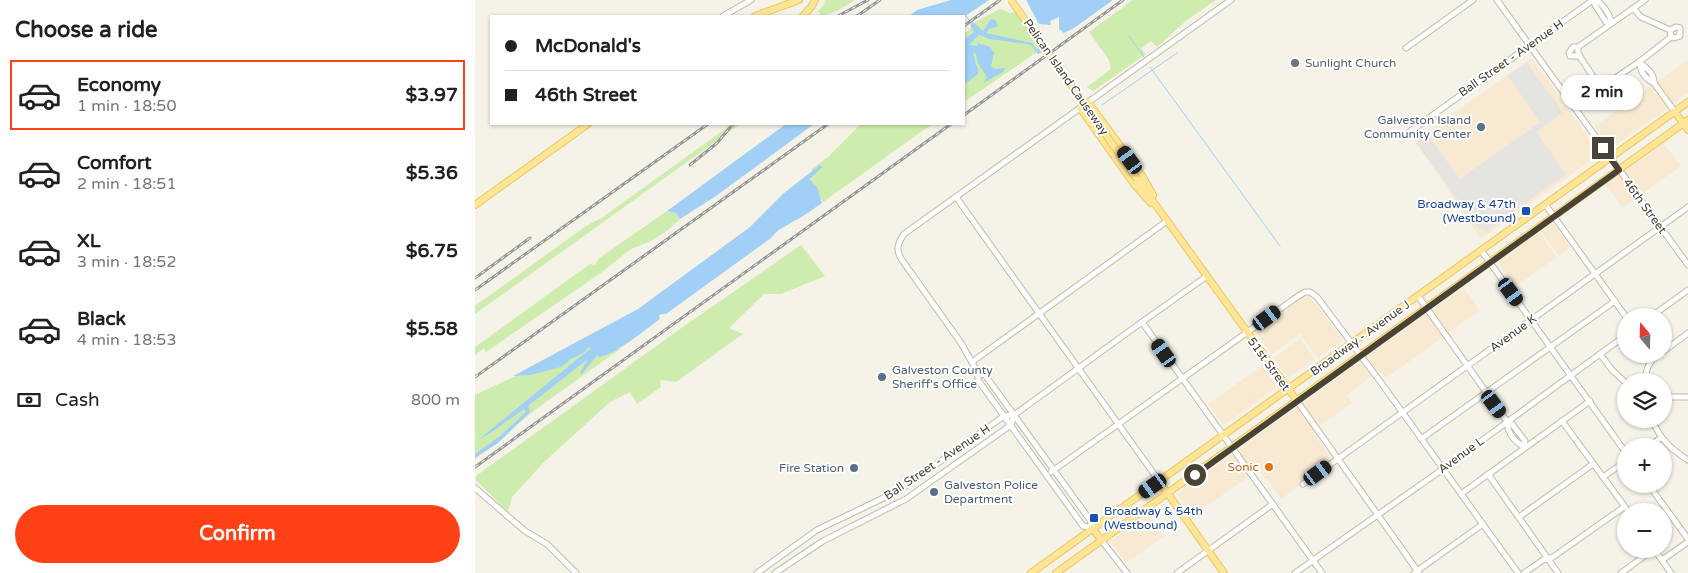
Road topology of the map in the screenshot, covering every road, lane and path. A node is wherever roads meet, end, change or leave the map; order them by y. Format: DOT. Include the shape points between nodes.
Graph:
graph roads {
  1 [pos="751,0"];
  2 [pos="799,0"];
  3 [pos="815,0"];
  4 [pos="1011,0"];
  5 [pos="1231,0"];
  6 [pos="1473,0"];
  7 [pos="1497,0"];
  8 [pos="1595,0"];
  9 [pos="1645,0"];
  10 [pos="1633,8"];
  11 [pos="725,15"];
  12 [pos="757,15"];
  13 [pos="804,15"];
  14 [pos="1611,23"];
  15 [pos="1529,45"];
  16 [pos="1406,48"];
  17 [pos="1640,63"];
  18 [pos="1088,102"];
  19 [pos="1688,102"];
  20 [pos="1080,108"];
  21 [pos="1675,112"];
  22 [pos="1686,122"];
  23 [pos="587,125"];
  24 [pos="1688,130"];
  25 [pos="1405,134"];
  26 [pos="1610,158"];
  27 [pos="1619,170"];
  28 [pos="1137,179"];
  29 [pos="956,197"];
  30 [pos="1545,204"];
  31 [pos="475,205"];
  32 [pos="1688,207"];
  33 [pos="1161,212"];
  34 [pos="1554,217"];
  35 [pos="1167,221"];
  36 [pos="1660,227"];
  37 [pos="1481,250"];
  38 [pos="1490,263"];
  39 [pos="1688,265"];
  40 [pos="1595,274"];
  41 [pos="1207,276"];
  42 [pos="1688,290"];
  43 [pos="1418,296"];
  44 [pos="1615,301"];
  45 [pos="1427,308"];
  46 [pos="1620,308"];
  47 [pos="1663,308"];
  48 [pos="1039,313"];
  49 [pos="1531,320"];
  50 [pos="1142,322"];
  51 [pos="1247,333"];
  52 [pos="1688,333"];
  53 [pos="1617,342"];
  54 [pos="1352,343"];
  55 [pos="1673,344"];
  56 [pos="1550,347"];
  57 [pos="1600,354"];
  58 [pos="1361,356"];
  59 [pos="972,362"];
  60 [pos="1467,366"];
  61 [pos="1078,368"];
  62 [pos="978,372"];
  63 [pos="1571,375"];
  64 [pos="1617,375"];
  65 [pos="1182,378"];
  66 [pos="1288,389"];
  67 [pos="1486,393"];
  68 [pos="1672,397"];
  69 [pos="1688,397"];
  70 [pos="1297,401"];
  71 [pos="1590,401"];
  72 [pos="1402,412"];
  73 [pos="1014,415"];
  74 [pos="1004,416"];
  75 [pos="1563,421"];
  76 [pos="1507,422"];
  77 [pos="1118,424"];
  78 [pos="1011,425"];
  79 [pos="1656,428"];
  80 [pos="1223,435"];
  81 [pos="1661,438"];
  82 [pos="1421,439"];
  83 [pos="1617,440"];
  84 [pos="1525,447"];
  85 [pos="1232,448"];
  86 [pos="1672,450"];
  87 [pos="947,457"];
  88 [pos="1338,458"];
  89 [pos="1688,460"];
  90 [pos="1593,464"];
  91 [pos="953,465"];
  92 [pos="1617,468"];
  93 [pos="1443,469"];
  94 [pos="1053,471"];
  95 [pos="1488,474"];
  96 [pos="1047,476"];
  97 [pos="1603,478"];
  98 [pos="1159,481"];
  99 [pos="1303,484"];
  100 [pos="475,488"];
  101 [pos="900,490"];
  102 [pos="1654,493"];
  103 [pos="1168,494"];
  104 [pos="1461,494"];
  105 [pos="906,499"];
  106 [pos="1622,503"];
  107 [pos="1273,504"];
  108 [pos="1377,514"];
  109 [pos="1617,515"];
  110 [pos="847,517"];
  111 [pos="1519,517"];
  112 [pos="1483,524"];
  113 [pos="852,526"];
  114 [pos="1092,528"];
  115 [pos="1101,540"];
  116 [pos="1688,541"];
  117 [pos="1208,550"];
  118 [pos="779,557"];
  119 [pos="1548,558"];
  120 [pos="1642,558"];
  121 [pos="1313,560"];
  122 [pos="1661,560"];
  123 [pos="785,566"];
  124 [pos="1417,572"];
  125 [pos="576,573"];
  126 [pos="757,573"];
  127 [pos="775,573"];
  128 [pos="1031,573"];
  129 [pos="1056,573"];
  130 [pos="1127,573"];
  131 [pos="1177,573"];
  132 [pos="1224,573"];
  133 [pos="1295,573"];
  134 [pos="1322,573"];
  135 [pos="1518,573"];
  136 [pos="1524,573"];
  137 [pos="1559,573"];
  138 [pos="1621,573"];
  139 [pos="1671,573"];
  1 -- 11 [label="street"];
  2 -- 12 [label="main road"];
  3 -- 13 [label="main road"];
  4 -- 28 [label="main road, Pelican Island Causeway, bridge"];
  5 -- 18 [label="street"];
  6 -- 16 [label="street"];
  7 -- 15 [label="street, 46th Street"];
  8 -- 14 [label="street" via="1600,2"];
  8 -- 15 [label="street, Ball Street - Avenue H"];
  9 -- 10 [label="street"];
  10 -- 14 [label="street"];
  10 -- 17 [label="street" via="1641,17 1671,34"];
  14 -- 17 [label="street" via="1578,49 1580,56 1600,83"];
  15 -- 25 [label="street, Ball Street - Avenue H"];
  15 -- 26 [label="street, 46th Street"];
  17 -- 21 [label="street" via="1647,67 1654,83"];
  18 -- 20 [label="street"];
  18 -- 33 [label="main road" via="1141,174"];
  19 -- 21 [label="main road, Broadway - Avenue J"];
  20 -- 29 [label="street"];
  20 -- 33 [label="main road" via="1134,184"];
  21 -- 22 [label="main road"];
  21 -- 26 [label="main road, Broadway - Avenue J"];
  22 -- 24 [label="main road"];
  22 -- 27 [label="main road, Broadway - Avenue J"];
  23 -- 31 [label="main road"];
  26 -- 27 [label="street, 46th Street"];
  26 -- 30 [label="main road, Broadway - Avenue J"];
  27 -- 34 [label="main road, Broadway - Avenue J"];
  27 -- 36 [label="street, 46th Street"];
  28 -- 33 [label="main road, 51st Street"];
  29 -- 48 [label="street"];
  29 -- 59 [label="street" via="904,234 897,247 898,254"];
  30 -- 34 [label="street"];
  30 -- 37 [label="main road, Broadway - Avenue J"];
  32 -- 36 [label="street, Avenue K"];
  33 -- 35 [label="main road, 51st Street"];
  34 -- 38 [label="main road, Broadway - Avenue J"];
  34 -- 40 [label="street"];
  35 -- 41 [label="main road, 51st Street"];
  35 -- 48 [label="street"];
  36 -- 39 [label="street, 46th Street"];
  36 -- 40 [label="street, Avenue K"];
  37 -- 38 [label="street"];
  37 -- 43 [label="main road, Broadway - Avenue J"];
  38 -- 45 [label="main road, Broadway - Avenue J"];
  38 -- 49 [label="street"];
  40 -- 44 [label="street"];
  40 -- 49 [label="street, Avenue K"];
  41 -- 50 [label="street"];
  41 -- 51 [label="main road, 51st Street"];
  42 -- 47 [label="street"];
  43 -- 45 [label="street"];
  43 -- 54 [label="main road, Broadway - Avenue J"];
  44 -- 46 [label="street"];
  44 -- 56 [label="street"];
  45 -- 58 [label="main road, Broadway - Avenue J"];
  45 -- 60 [label="street"];
  48 -- 59 [label="street"];
  48 -- 61 [label="street"];
  49 -- 56 [label="street"];
  49 -- 60 [label="street, Avenue K"];
  50 -- 61 [label="street"];
  50 -- 65 [label="street"];
  51 -- 54 [label="street" via="1294,299 1310,292"];
  51 -- 65 [label="street"];
  51 -- 66 [label="main road, 51st Street"];
  52 -- 55 [label="street"];
  53 -- 57 [label="street, Avenue L"];
  54 -- 58 [label="street"];
  54 -- 66 [label="main road, Broadway - Avenue J"];
  56 -- 63 [label="street"];
  56 -- 67 [label="street"];
  57 -- 63 [label="street, Avenue L"];
  57 -- 64 [label="street"];
  58 -- 70 [label="main road, Broadway - Avenue J"];
  58 -- 72 [label="street"];
  59 -- 62 [label="street"];
  60 -- 67 [label="street"];
  60 -- 72 [label="street, Avenue K"];
  61 -- 73 [label="street"];
  61 -- 77 [label="street"];
  62 -- 73 [label="street" via="985,375"];
  62 -- 74 [label="street" via="978,380"];
  63 -- 71 [label="street"];
  63 -- 76 [label="street, Avenue L"];
  65 -- 77 [label="street"];
  65 -- 80 [label="street"];
  66 -- 70 [label="main road, 51st Street"];
  66 -- 80 [label="main road, Broadway - Avenue J"];
  67 -- 76 [label="street"];
  67 -- 82 [label="street"];
  68 -- 69 [label="street"];
  70 -- 85 [label="main road, Broadway - Avenue J"];
  70 -- 88 [label="street, 51st Street"];
  71 -- 75 [label="street"];
  71 -- 83 [label="street"];
  72 -- 82 [label="street"];
  72 -- 88 [label="street, Avenue K"];
  73 -- 74 [label="street"];
  73 -- 78 [label="street"];
  73 -- 94 [label="street"];
  74 -- 78 [label="street"];
  74 -- 87 [label="street, Ball Street - Avenue H"];
  75 -- 84 [label="street"];
  75 -- 90 [label="street"];
  76 -- 84 [label="street" via="1507,429 1517,444"];
  76 -- 93 [label="street, Avenue L"];
  77 -- 94 [label="street"];
  77 -- 98 [label="street"];
  78 -- 91 [label="street, Ball Street - Avenue H"];
  78 -- 96 [label="street"];
  79 -- 81 [label="street"];
  80 -- 85 [label="street"];
  80 -- 98 [label="main road, Broadway - Avenue J"];
  82 -- 93 [label="street"];
  84 -- 95 [label="street"];
  85 -- 103 [label="main road, Broadway - Avenue J"];
  85 -- 107 [label="street"];
  86 -- 89 [label="street"];
  87 -- 91 [label="street"];
  87 -- 101 [label="street, Ball Street - Avenue H"];
  88 -- 99 [label="street, Avenue K"];
  88 -- 108 [label="street, 51st Street"];
  90 -- 97 [label="street"];
  90 -- 111 [label="street"];
  91 -- 105 [label="street, Ball Street - Avenue H"];
  92 -- 97 [label="street"];
  93 -- 104 [label="street"];
  93 -- 108 [label="street, Avenue L"];
  94 -- 96 [label="street"];
  94 -- 114 [label="street" via="1090,520"];
  95 -- 104 [label="street"];
  95 -- 111 [label="street"];
  96 -- 114 [label="street" via="1083,526"];
  97 -- 106 [label="street"];
  98 -- 103 [label="main road"];
  98 -- 114 [label="main road, Broadway - Avenue J"];
  100 -- 125 [label="street" via="525,531 547,544"];
  101 -- 105 [label="street"];
  101 -- 110 [label="street, Ball Street - Avenue H"];
  102 -- 116 [label="street"];
  103 -- 115 [label="main road, Broadway - Avenue J"];
  103 -- 117 [label="main road"];
  104 -- 112 [label="street"];
  105 -- 113 [label="street, Ball Street - Avenue H"];
  107 -- 117 [label="street"];
  107 -- 121 [label="street"];
  108 -- 121 [label="street, Avenue L"];
  108 -- 124 [label="street, 51st Street"];
  109 -- 119 [label="street"];
  110 -- 113 [label="street"];
  110 -- 118 [label="street, Ball Street - Avenue H" via="817,530"];
  111 -- 119 [label="street"];
  112 -- 124 [label="street"];
  112 -- 135 [label="street"];
  113 -- 123 [label="street, Ball Street - Avenue H"];
  114 -- 115 [label="main road"];
  114 -- 128 [label="main road, Broadway - Avenue J"];
  115 -- 129 [label="main road, Broadway - Avenue J"];
  115 -- 130 [label="street"];
  116 -- 122 [label="street"];
  117 -- 131 [label="street"];
  117 -- 132 [label="main road"];
  118 -- 123 [label="street"];
  118 -- 126 [label="street, Ball Street - Avenue H"];
  119 -- 136 [label="street"];
  119 -- 137 [label="street"];
  120 -- 138 [label="street"];
  121 -- 133 [label="street, Avenue L"];
  121 -- 134 [label="street"];
  122 -- 139 [label="street"];
  123 -- 127 [label="street, Ball Street - Avenue H"];
}
